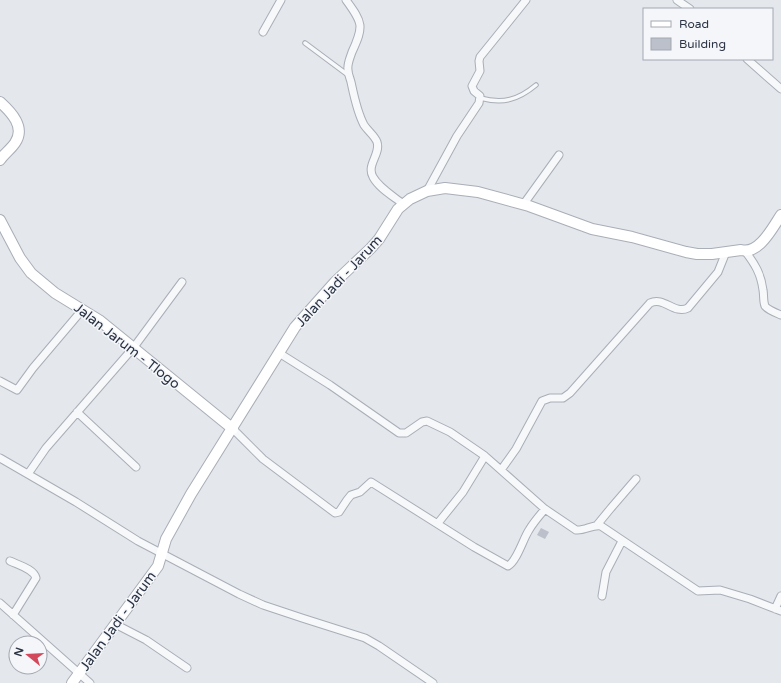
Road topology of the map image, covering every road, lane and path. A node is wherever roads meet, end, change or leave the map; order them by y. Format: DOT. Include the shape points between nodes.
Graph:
graph roads {
  1 [pos="281,0"];
  2 [pos="346,0"];
  3 [pos="526,0"];
  4 [pos="676,0"];
  5 [pos="688,8"];
  6 [pos="263,32"];
  7 [pos="305,43"];
  8 [pos="748,60"];
  9 [pos="349,76"];
  10 [pos="536,86"];
  11 [pos="781,89"];
  12 [pos="480,98"];
  13 [pos="0,102"];
  14 [pos="559,155"];
  15 [pos="0,160"];
  16 [pos="427,192"];
  17 [pos="403,204"];
  18 [pos="523,204"];
  19 [pos="781,215"];
  20 [pos="0,220"];
  21 [pos="745,251"];
  22 [pos="726,252"];
  23 [pos="182,282"];
  24 [pos="83,309"];
  25 [pos="781,315"];
  26 [pos="134,347"];
  27 [pos="279,353"];
  28 [pos="0,381"];
  29 [pos="77,412"];
  30 [pos="233,429"];
  31 [pos="485,456"];
  32 [pos="0,458"];
  33 [pos="136,467"];
  34 [pos="501,470"];
  35 [pos="28,474"];
  36 [pos="636,479"];
  37 [pos="545,509"];
  38 [pos="438,523"];
  39 [pos="597,525"];
  40 [pos="622,541"];
  41 [pos="162,553"];
  42 [pos="10,561"];
  43 [pos="602,596"];
  44 [pos="781,596"];
  45 [pos="0,603"];
  46 [pos="778,610"];
  47 [pos="13,615"];
  48 [pos="115,624"];
  49 [pos="187,668"];
  50 [pos="79,674"];
  51 [pos="72,683"];
  52 [pos="90,683"];
  53 [pos="433,683"];
  1 -- 6 [label="street"];
  2 -- 9 [label="street" via="361,24 348,64"];
  3 -- 12 [label="street" via="479,59 480,71 472,87"];
  4 -- 5 [label="street"];
  7 -- 9 [label="lane"];
  8 -- 11 [label="street"];
  9 -- 17 [label="street" via="360,116 377,141 371,167 374,178"];
  10 -- 12 [label="lane" via="514,98 500,101"];
  12 -- 16 [label="street"];
  13 -- 15 [label="street" via="9,110 19,128 15,143"];
  14 -- 18 [label="street"];
  16 -- 17 [label="street, Jalan Jadi - Jarum"];
  16 -- 18 [label="street, Jalan Jadi - Jarum" via="445,188 468,190"];
  17 -- 27 [label="street, Jalan Jadi - Jarum" via="371,248 304,316"];
  18 -- 22 [label="street, Jalan Jadi - Jarum" via="592,229 686,252"];
  19 -- 21 [label="street, Jalan Jadi - Jarum" via="763,241"];
  20 -- 24 [label="street, Jalan Jarum - Tlogo" via="26,268 55,293"];
  21 -- 22 [label="street, Jalan Jadi - Jarum"];
  21 -- 25 [label="street" via="755,264 762,282 765,306"];
  22 -- 34 [label="street" via="718,272 688,308 679,310 660,301 650,303 570,393 563,398 542,401 516,449"];
  23 -- 26 [label="street"];
  24 -- 26 [label="street, Jalan Jarum - Tlogo"];
  24 -- 28 [label="street" via="17,390"];
  26 -- 29 [label="street"];
  26 -- 30 [label="street, Jalan Jarum - Tlogo"];
  27 -- 30 [label="street, Jalan Jadi - Jarum"];
  27 -- 31 [label="street" via="399,433 406,433 428,421 450,432"];
  29 -- 33 [label="street"];
  29 -- 35 [label="street"];
  30 -- 38 [label="street" via="263,459 335,513 339,512 351,495 360,492 371,482"];
  30 -- 41 [label="street, Jalan Jadi - Jarum" via="191,494 166,539"];
  31 -- 34 [label="street"];
  31 -- 38 [label="street" via="464,492"];
  32 -- 35 [label="street"];
  34 -- 37 [label="street"];
  35 -- 41 [label="street"];
  36 -- 39 [label="street"];
  37 -- 38 [label="street" via="528,531 510,566"];
  37 -- 39 [label="street" via="576,530"];
  39 -- 40 [label="street"];
  40 -- 43 [label="street" via="606,572"];
  40 -- 46 [label="street" via="698,591 720,590"];
  41 -- 48 [label="street, Jalan Jadi - Jarum" via="158,566"];
  41 -- 53 [label="street" via="251,600 365,638"];
  42 -- 47 [label="street" via="32,571 36,578"];
  44 -- 46 [label="street"];
  45 -- 47 [label="street"];
  47 -- 50 [label="street"];
  48 -- 49 [label="street" via="146,640"];
  48 -- 50 [label="street, Jalan Jadi - Jarum"];
  50 -- 51 [label="street, Jalan Jadi - Jarum"];
  50 -- 52 [label="street"];
}
